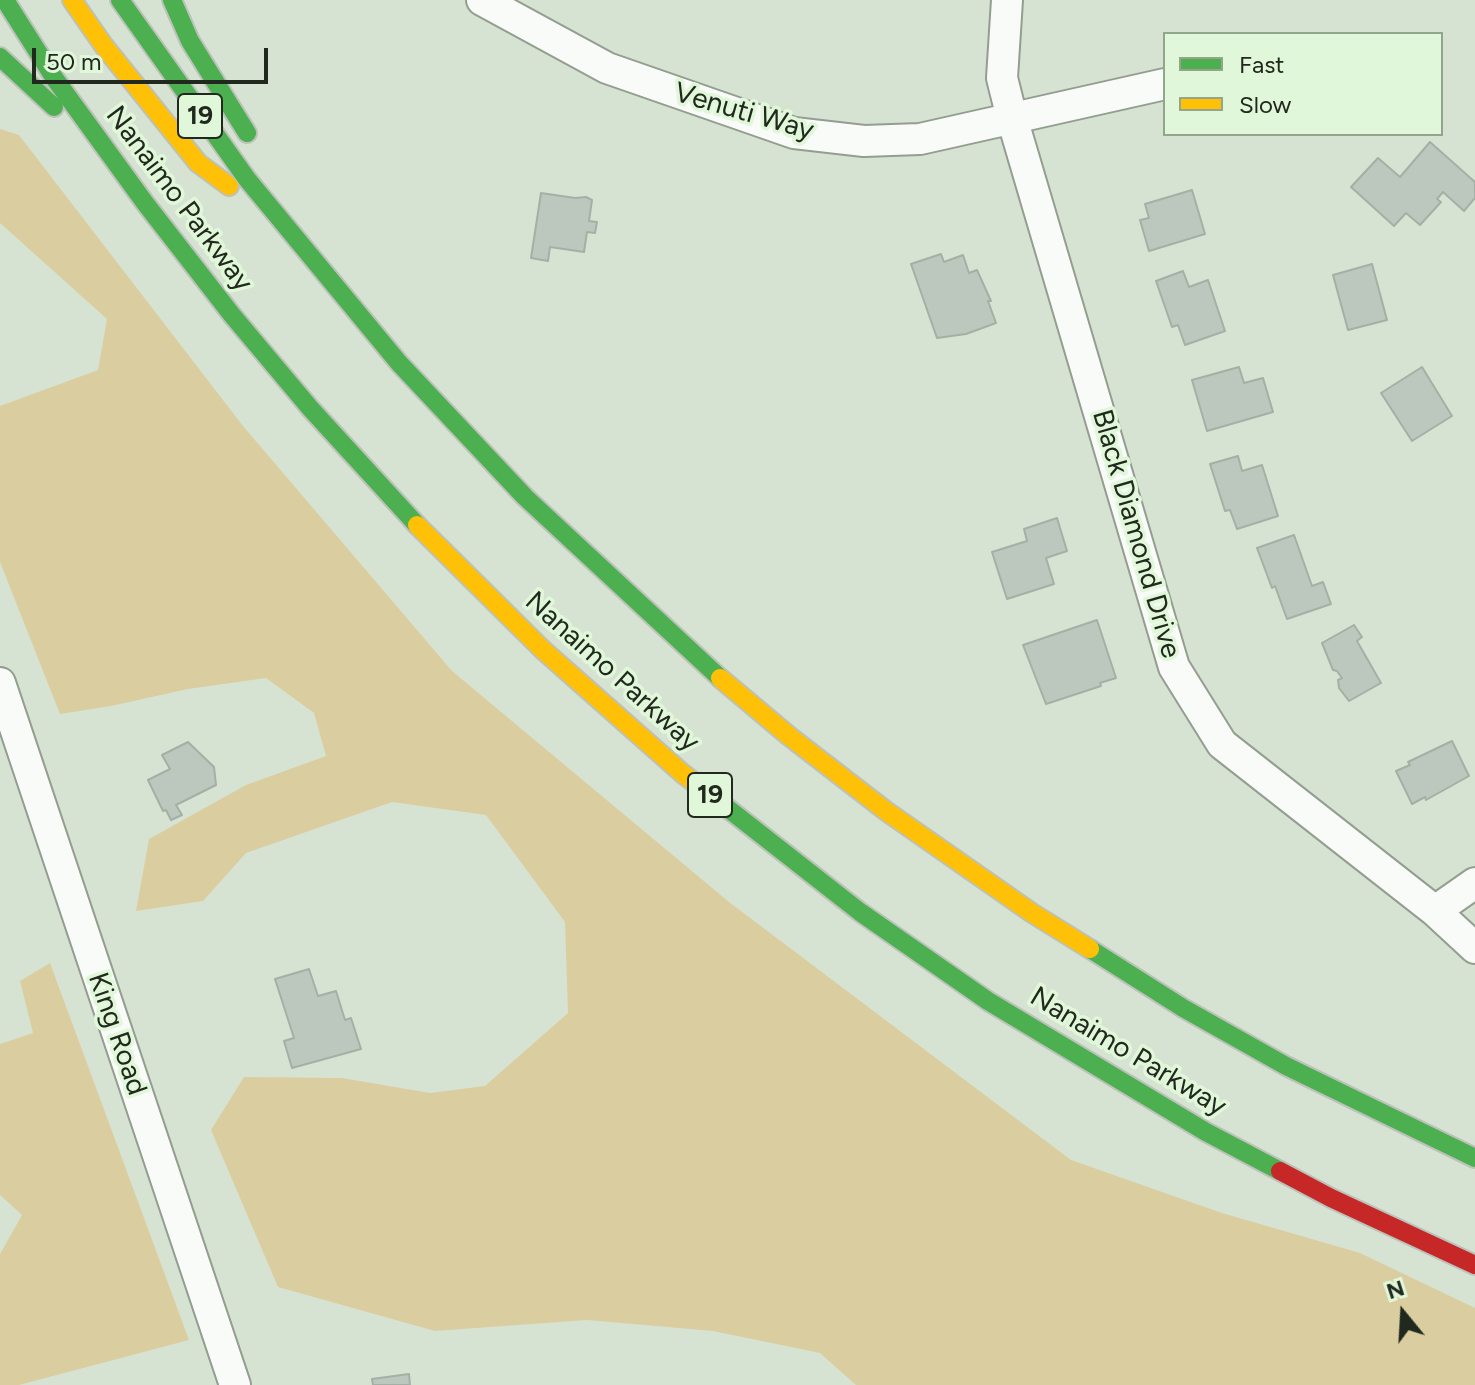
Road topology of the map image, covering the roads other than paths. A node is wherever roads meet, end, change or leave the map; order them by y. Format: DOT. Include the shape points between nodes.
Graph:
graph roads {
  1 [pos="5,0"];
  2 [pos="72,0"];
  3 [pos="120,0"];
  4 [pos="172,0"];
  5 [pos="482,0"];
  6 [pos="1007,0"];
  7 [pos="0,57"];
  8 [pos="1163,84"];
  9 [pos="1012,118"];
  10 [pos="98,138"];
  11 [pos="285,228"];
  12 [pos="0,683"];
  13 [pos="1475,883"];
  14 [pos="1435,911"];
  15 [pos="1475,948"];
  16 [pos="1475,1158"];
  17 [pos="1475,1265"];
  18 [pos="235,1385"];
  1 -- 10 [label="highway, Nanaimo Parkway / 19"];
  2 -- 11 [label="highway" via="198,163"];
  3 -- 11 [label="highway, 19"];
  4 -- 11 [label="highway" via="190,41 250,138"];
  5 -- 9 [label="street, Venuti Way" via="607,68 794,133 864,141 920,139"];
  6 -- 9 [label="street, Black Diamond Drive" via="1002,78"];
  7 -- 10 [label="highway" via="61,113"];
  8 -- 9 [label="street, Venuti Way"];
  9 -- 14 [label="street, Black Diamond Drive" via="1174,667 1222,744"];
  10 -- 17 [label="highway, Nanaimo Parkway / 19" via="232,315 409,517 543,650 682,773 860,912 988,1001 1206,1132"];
  11 -- 16 [label="highway, 19" via="399,363 525,497 656,622 789,736 984,880 1145,984 1286,1066"];
  12 -- 18 [label="street, King Road"];
  13 -- 14 [label="street"];
  14 -- 15 [label="street, Black Diamond Drive"];
}
